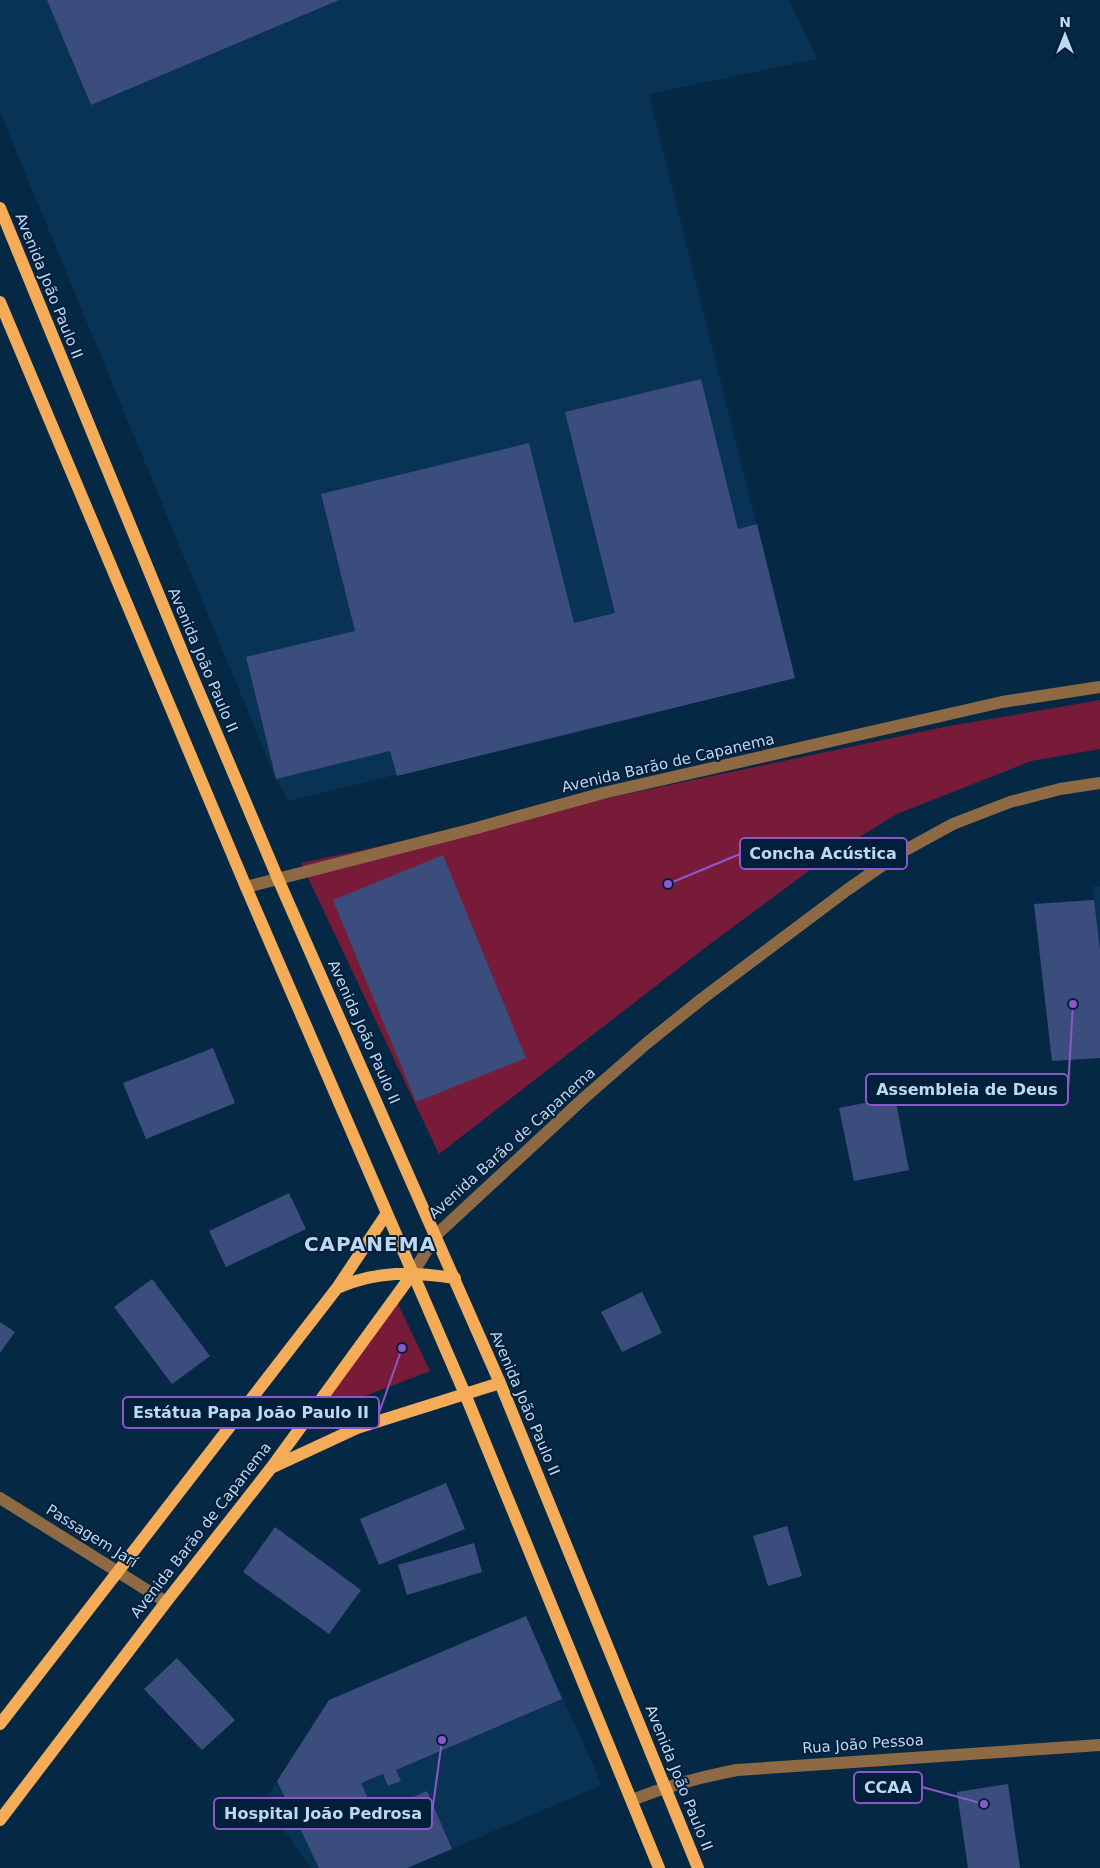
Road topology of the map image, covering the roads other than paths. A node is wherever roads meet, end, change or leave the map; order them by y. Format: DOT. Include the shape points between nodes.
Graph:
graph roads {
  1 [pos="0,208"];
  2 [pos="0,302"];
  3 [pos="1100,687"];
  4 [pos="1100,783"];
  5 [pos="278,879"];
  6 [pos="246,887"];
  7 [pos="387,1213"];
  8 [pos="436,1235"];
  9 [pos="413,1273"];
  10 [pos="455,1278"];
  11 [pos="337,1288"];
  12 [pos="500,1383"];
  13 [pos="466,1394"];
  14 [pos="271,1468"];
  15 [pos="0,1498"];
  16 [pos="117,1571"];
  17 [pos="166,1602"];
  18 [pos="0,1724"];
  19 [pos="1100,1745"];
  20 [pos="664,1787"];
  21 [pos="632,1800"];
  22 [pos="0,1820"];
  23 [pos="659,1868"];
  24 [pos="698,1868"];
  1 -- 5 [label="main road, Avenida João Paulo II"];
  2 -- 6 [label="main road"];
  3 -- 5 [label="street, Avenida Barão de Capanema" via="1002,702 603,793"];
  4 -- 8 [label="street, Avenida Barão de Capanema" via="1010,802 953,824 900,853 748,964 647,1043"];
  5 -- 6 [label="street, Avenida Barão de Capanema"];
  5 -- 8 [label="main road, Avenida João Paulo II"];
  6 -- 7 [label="main road"];
  7 -- 9 [label="main road"];
  7 -- 11 [label="main road"];
  8 -- 9 [label="street, Avenida Barão de Capanema"];
  8 -- 10 [label="main road, Avenida João Paulo II"];
  9 -- 10 [label="main road"];
  9 -- 11 [label="main road" via="377,1275"];
  9 -- 13 [label="main road"];
  9 -- 14 [label="main road, Avenida Barão de Capanema"];
  10 -- 12 [label="main road, Avenida João Paulo II"];
  11 -- 16 [label="main road"];
  12 -- 13 [label="main road"];
  12 -- 20 [label="main road, Avenida João Paulo II"];
  13 -- 14 [label="main road" via="357,1428"];
  13 -- 21 [label="main road"];
  14 -- 17 [label="main road, Avenida Barão de Capanema"];
  15 -- 16 [label="street, Passagem Jarí"];
  16 -- 17 [label="street, Passagem Jarí"];
  16 -- 18 [label="main road"];
  17 -- 22 [label="main road, Avenida Barão de Capanema"];
  19 -- 20 [label="street, Rua João Pessoa" via="737,1770"];
  20 -- 21 [label="street, Rua João Pessoa"];
  20 -- 24 [label="main road, Avenida João Paulo II"];
  21 -- 23 [label="main road"];
}
